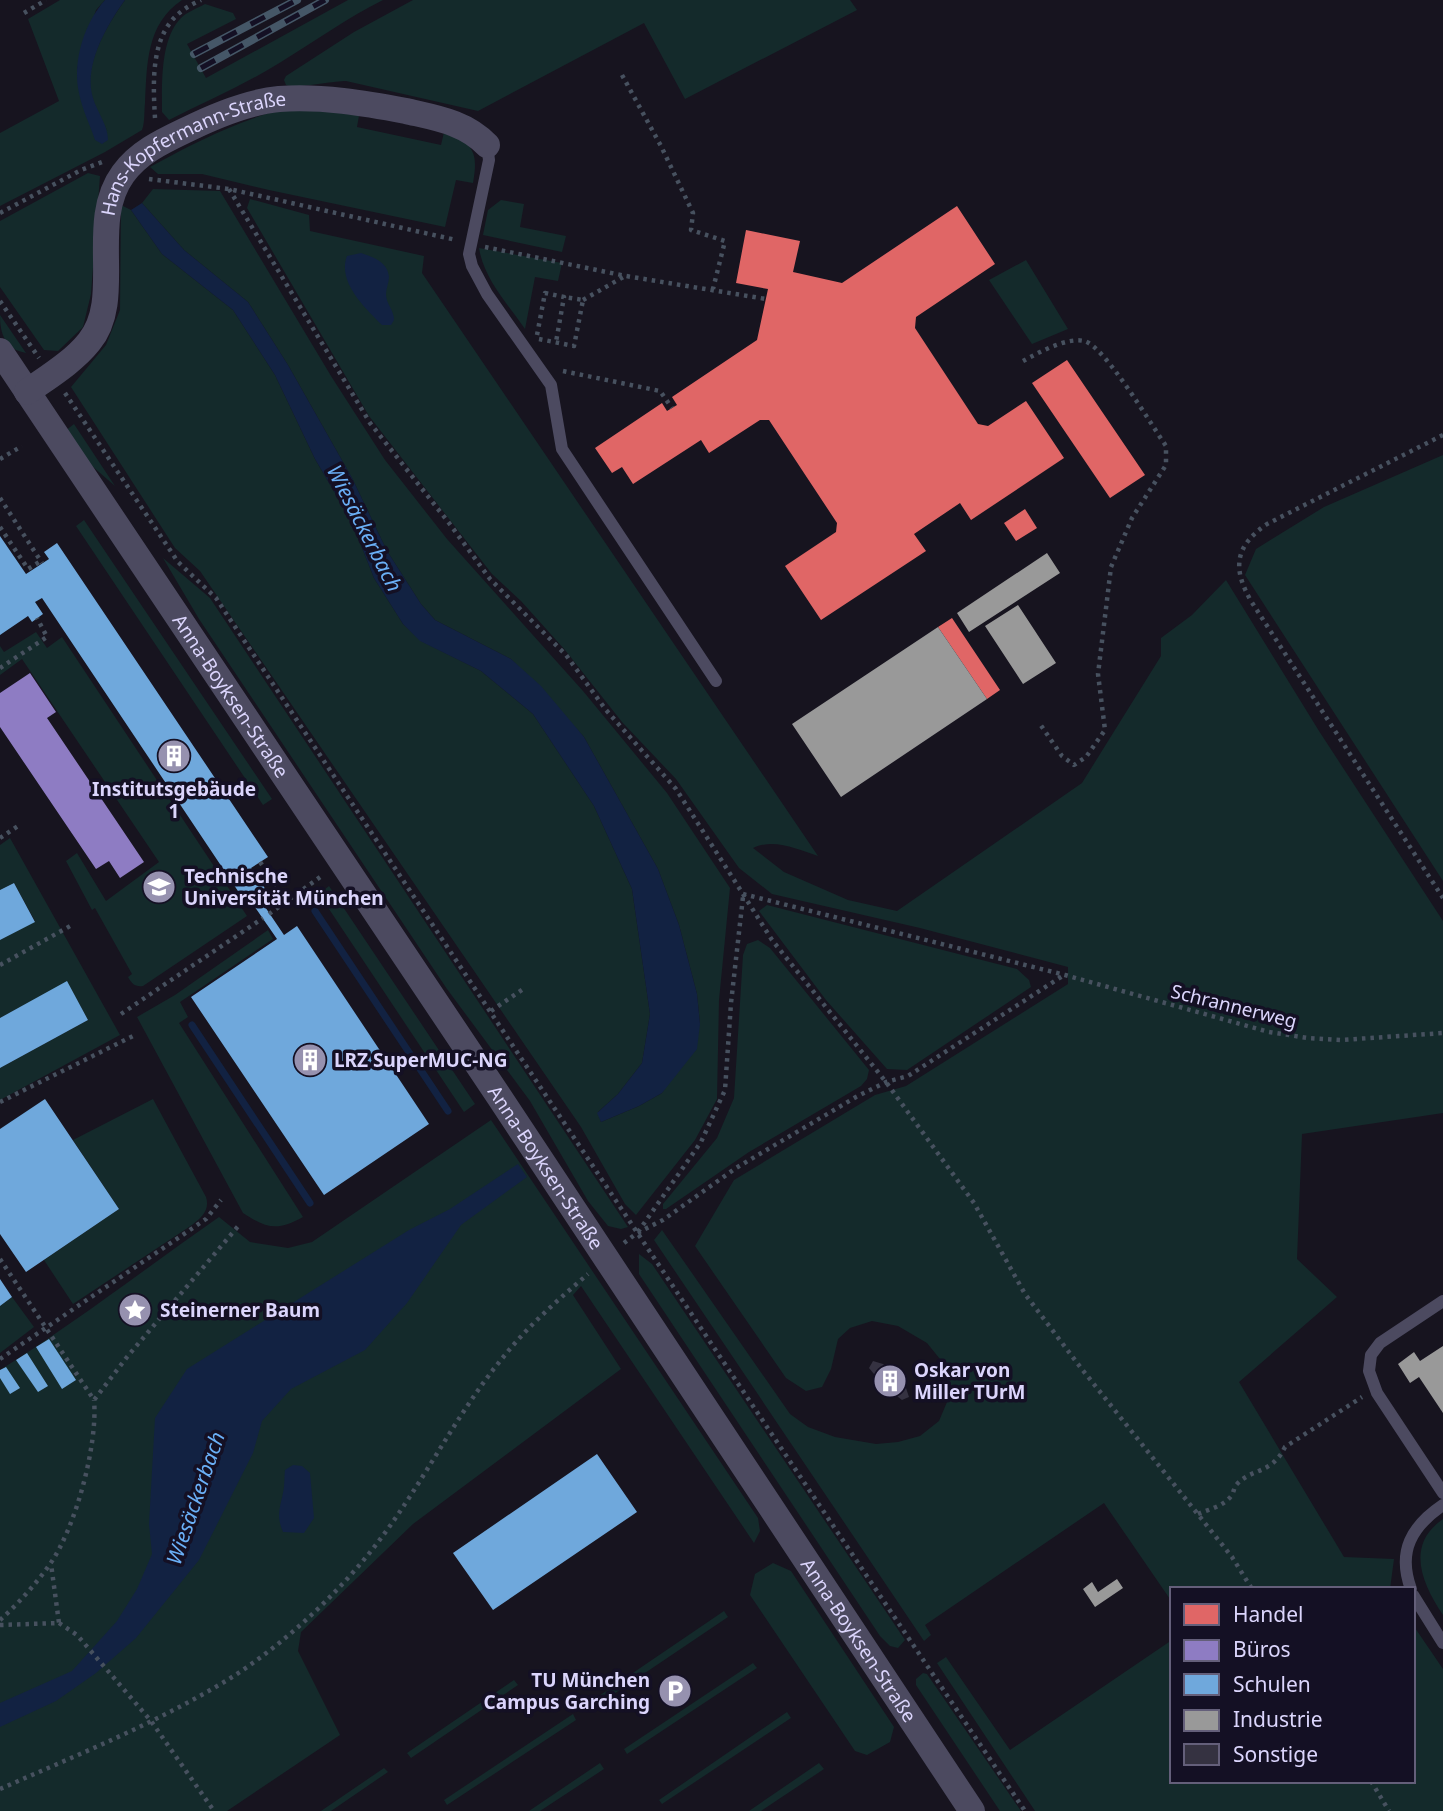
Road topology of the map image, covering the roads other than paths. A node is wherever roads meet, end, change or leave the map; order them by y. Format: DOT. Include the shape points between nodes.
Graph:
graph roads {
  1 [pos="487,145"];
  2 [pos="0,351"];
  3 [pos="27,392"];
  4 [pos="716,681"];
  5 [pos="1443,1301"];
  6 [pos="1443,1493"];
  7 [pos="1443,1505"];
  8 [pos="1411,1587"];
  9 [pos="1415,1598"];
  10 [pos="1443,1643"];
  11 [pos="972,1811"];
  1 -- 3 [label="street, Hans-Kopfermann-Straße" via="475,133 444,119 353,101 278,99 211,118 139,158 116,165 108,205 102,317 90,341"];
  1 -- 4 [label="lane" via="489,160 469,254 471,266 551,385 562,449"];
  2 -- 3 [label="street, Anna-Boyksen-Straße"];
  3 -- 11 [label="street, Anna-Boyksen-Straße"];
  5 -- 6 [label="lane" via="1374,1349 1369,1371 1374,1389"];
  7 -- 8 [label="lane" via="1419,1524 1408,1546 1405,1564"];
  9 -- 10 [label="lane"];
}
